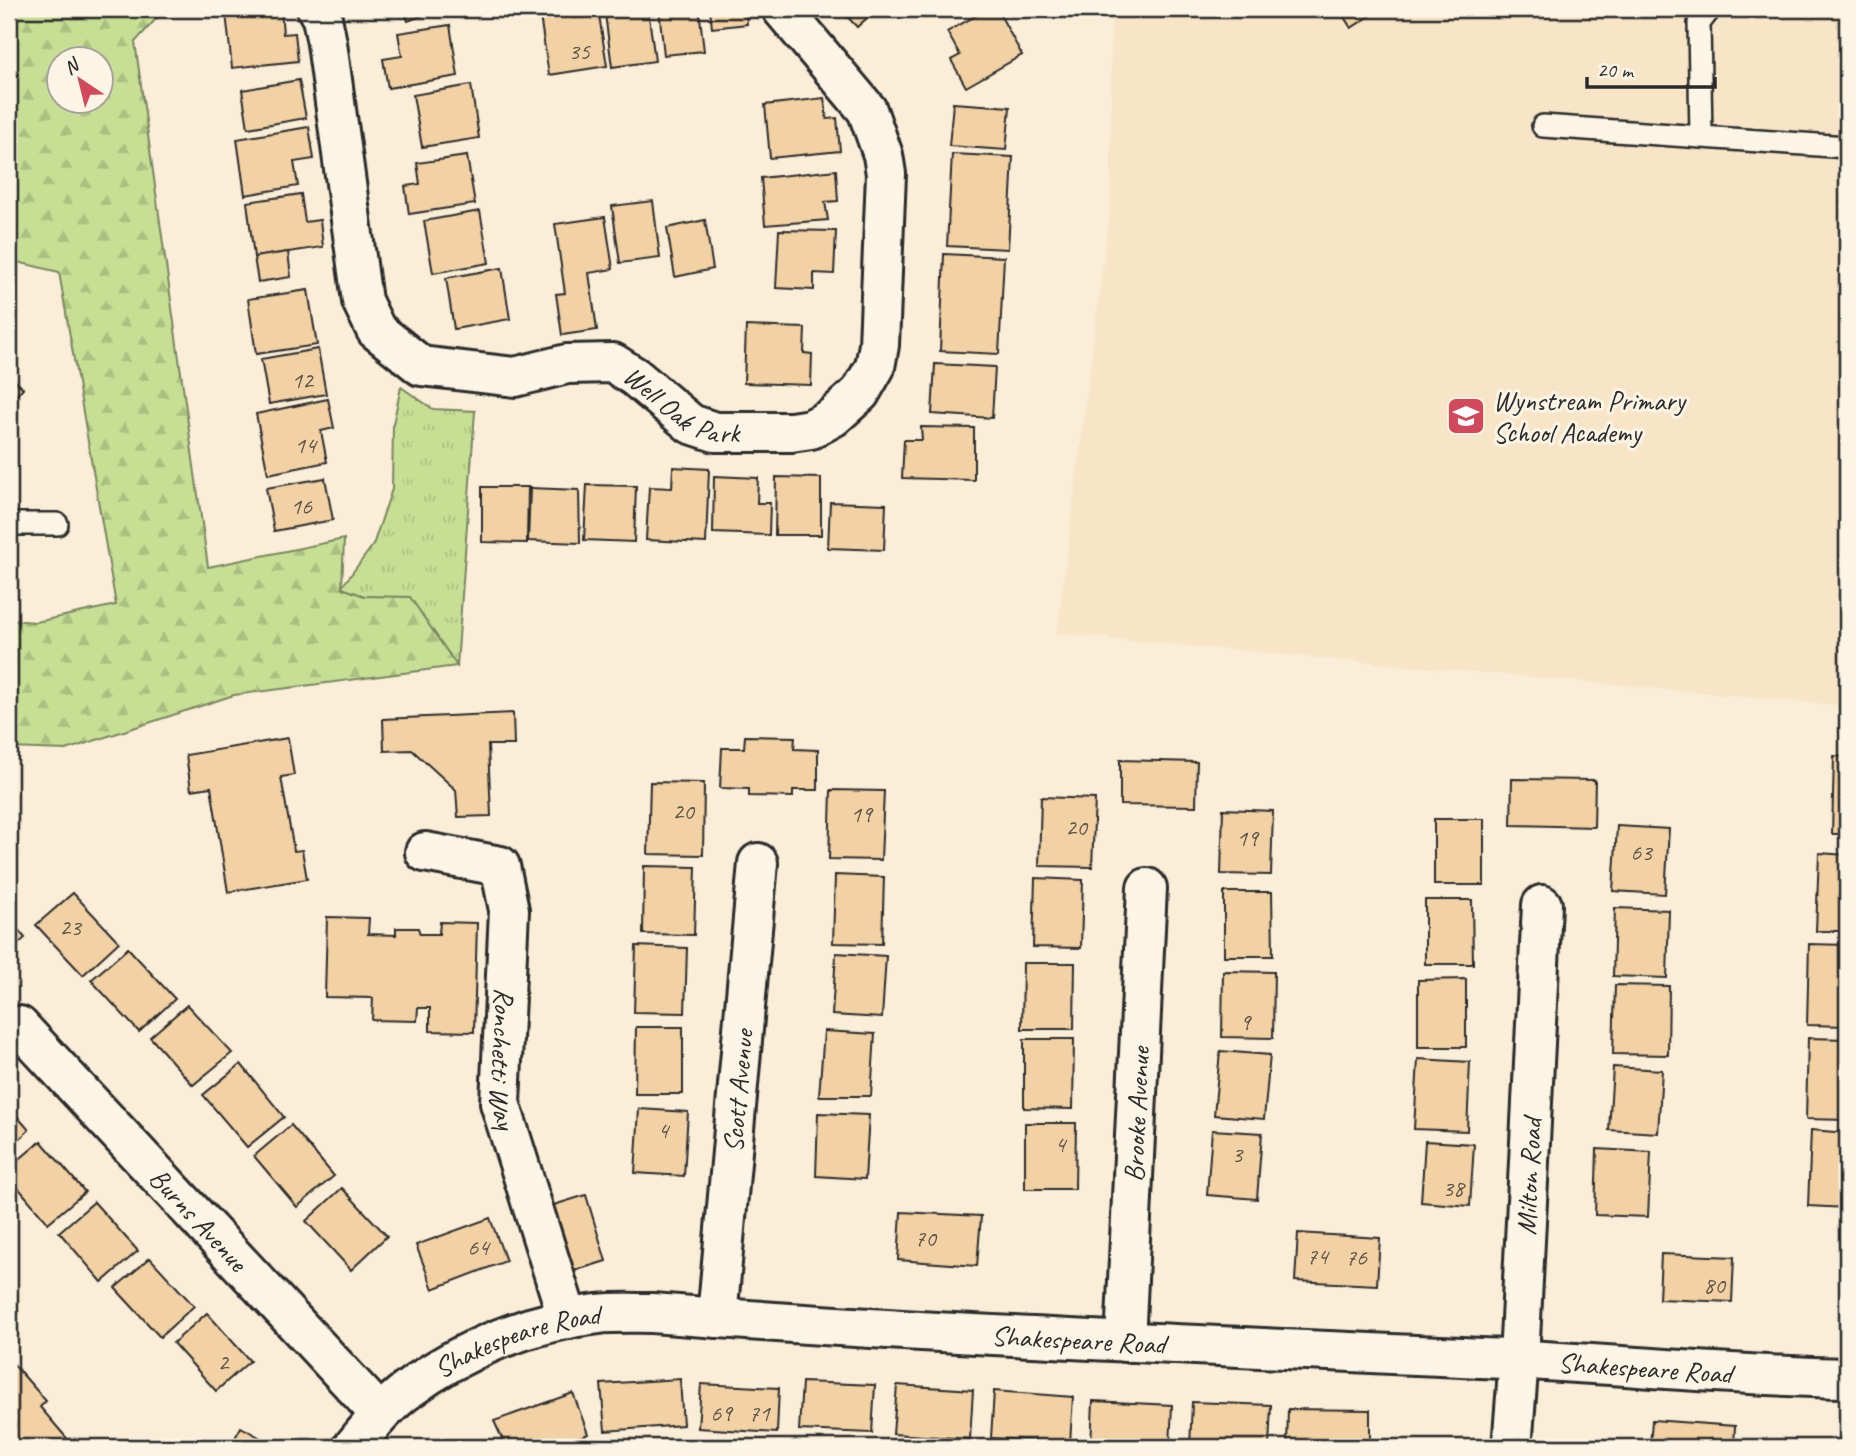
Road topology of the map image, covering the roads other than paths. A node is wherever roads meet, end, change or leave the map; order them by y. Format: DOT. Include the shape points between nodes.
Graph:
graph roads {
  1 [pos="317,9"];
  2 [pos="782,9"];
  3 [pos="1710,9"];
  4 [pos="1543,127"];
  5 [pos="1701,137"];
  6 [pos="1847,147"];
  7 [pos="9,524"];
  8 [pos="57,524"];
  9 [pos="425,852"];
  10 [pos="758,863"];
  11 [pos="1147,888"];
  12 [pos="1542,905"];
  13 [pos="19,1026"];
  14 [pos="717,1318"];
  15 [pos="568,1319"];
  16 [pos="1125,1342"];
  17 [pos="1519,1359"];
  18 [pos="1847,1378"];
  19 [pos="380,1414"];
  20 [pos="353,1447"];
  21 [pos="1512,1447"];
  1 -- 2 [label="street, Well Oak Park" via="327,43 362,301 376,330 421,366 515,377 568,364 613,363 691,424 715,432 791,432 811,429 833,416 860,393 876,367 886,174 867,110"];
  3 -- 5 [label="lane" via="1699,23"];
  4 -- 5 [label="lane"];
  5 -- 6 [label="lane"];
  7 -- 8 [label="lane"];
  9 -- 15 [label="street, Ronchetti Way" via="500,866 509,910 500,1103"];
  10 -- 14 [label="street, Scott Avenue"];
  11 -- 16 [label="street, Brooke Avenue"];
  12 -- 17 [label="street, Milton Road"];
  13 -- 19 [label="street, Burns Avenue"];
  14 -- 15 [label="street, Shakespeare Road" via="652,1313"];
  14 -- 16 [label="street, Shakespeare Road"];
  15 -- 19 [label="street, Shakespeare Road" via="504,1337 452,1361"];
  16 -- 17 [label="street, Shakespeare Road"];
  17 -- 18 [label="street, Shakespeare Road"];
  17 -- 21 [label="street, Milton Road"];
  19 -- 20 [label="street, Shakespeare Road"];
}
